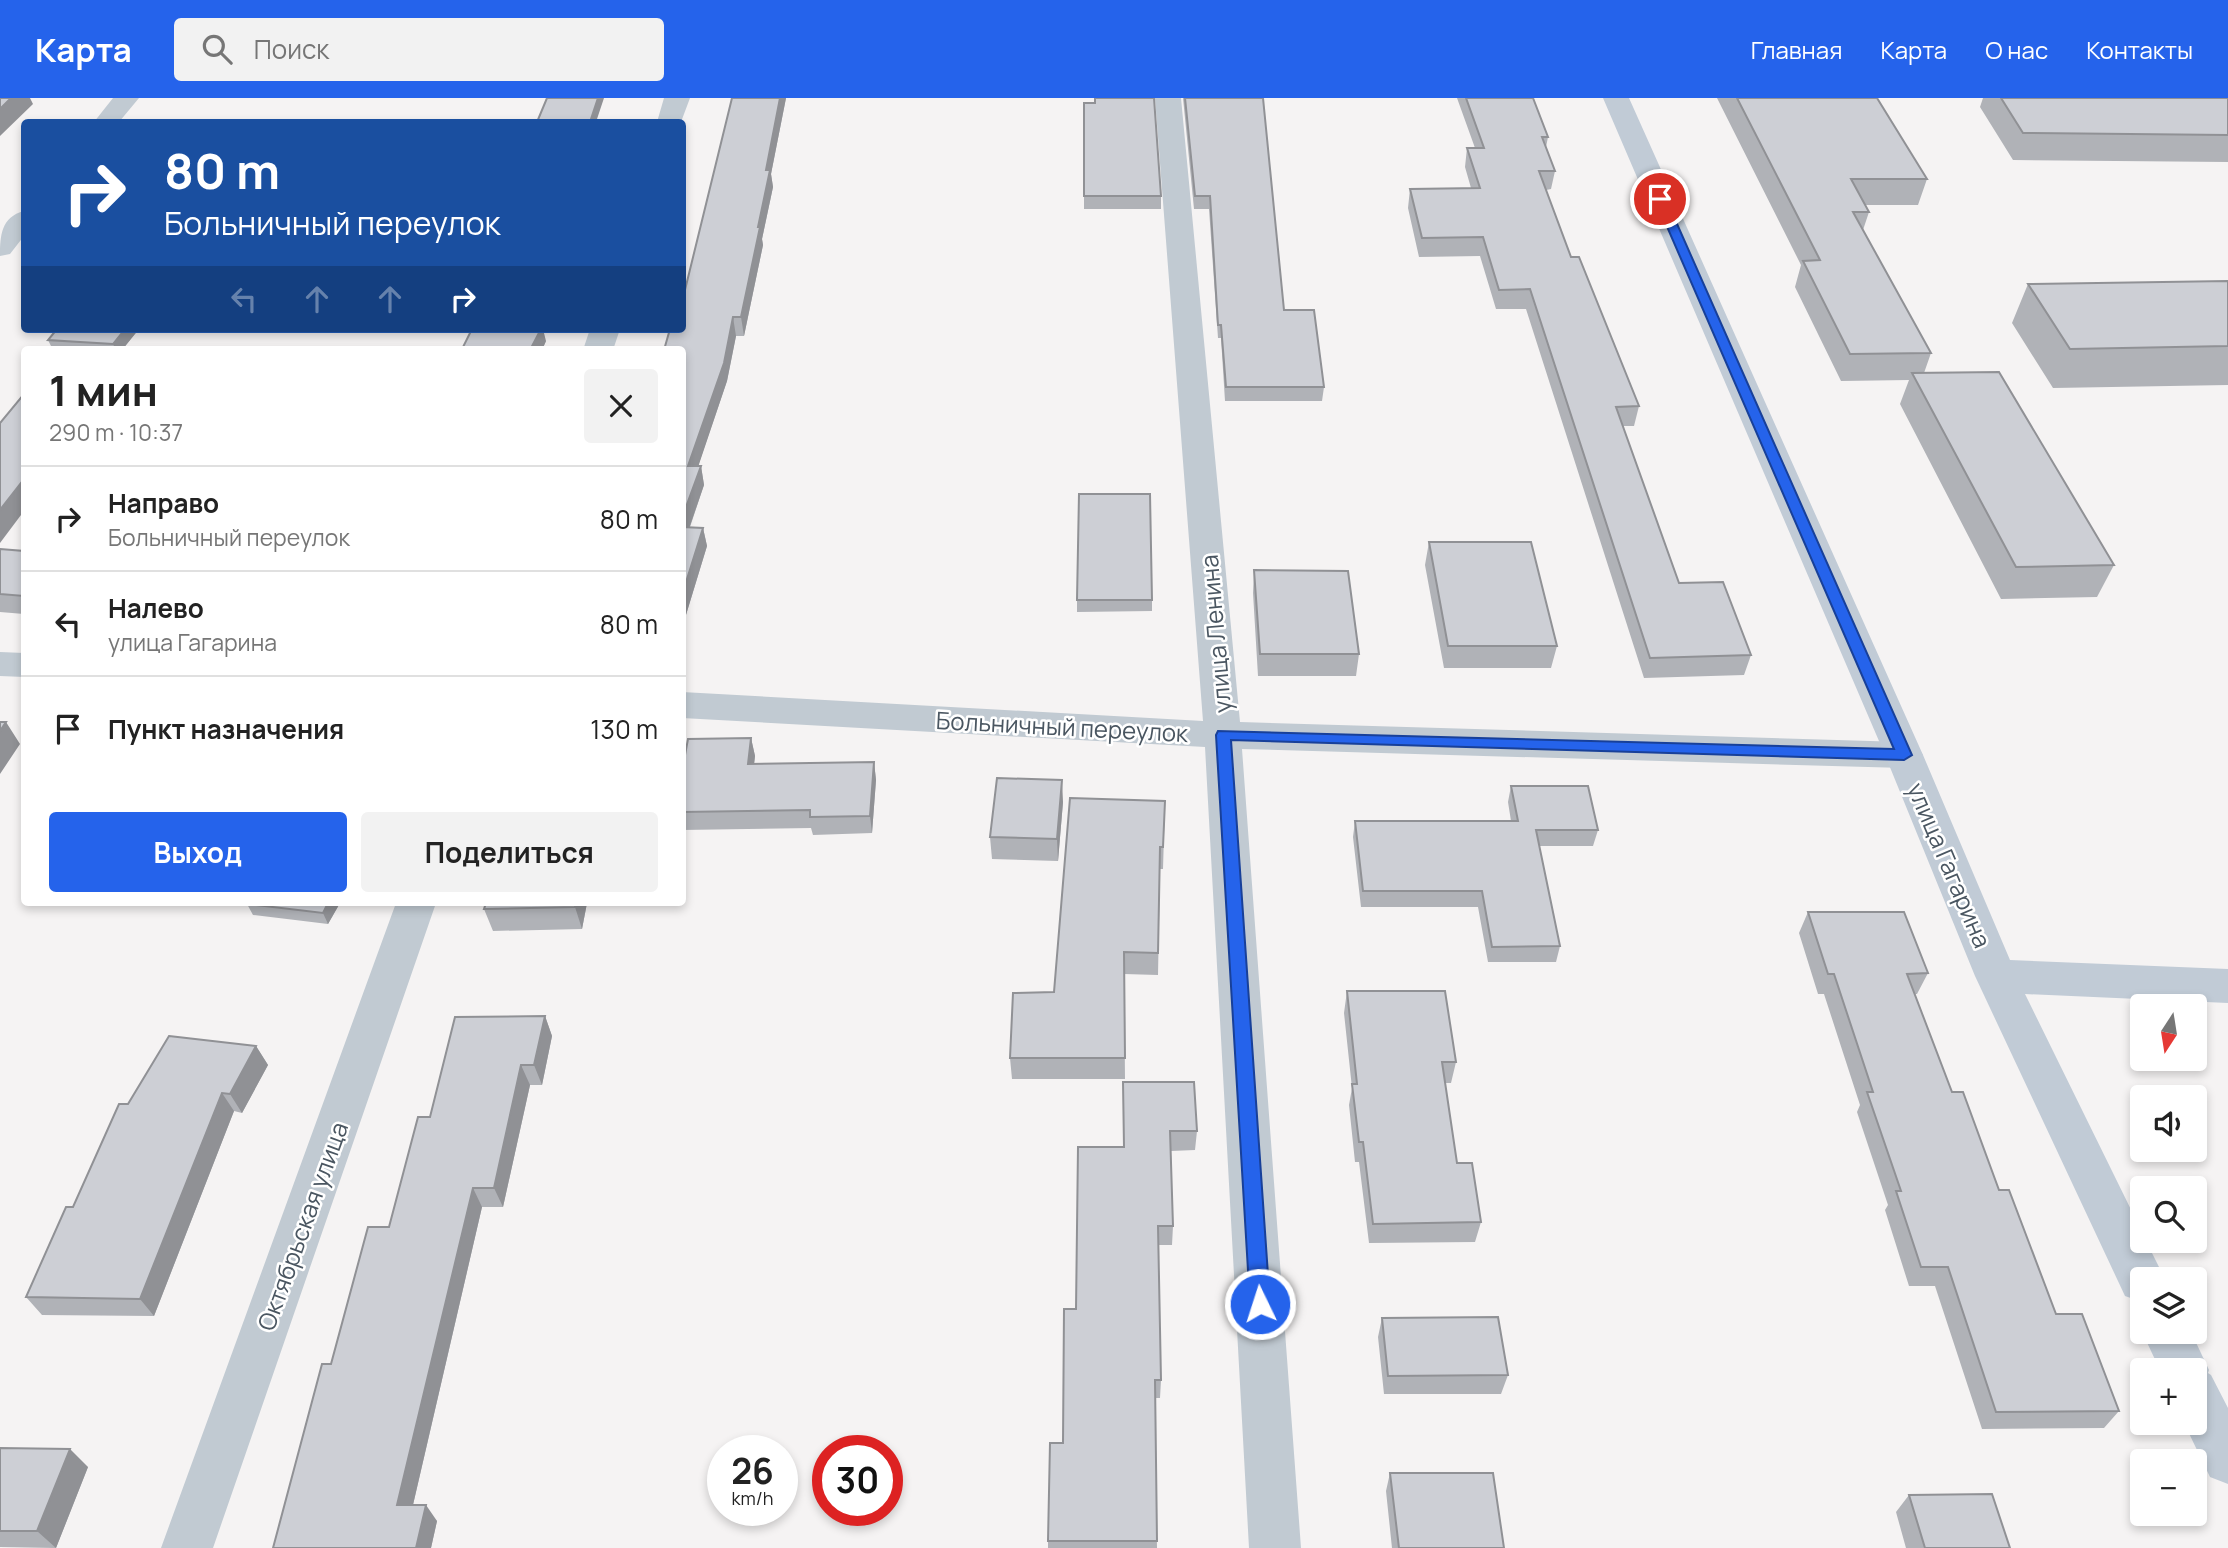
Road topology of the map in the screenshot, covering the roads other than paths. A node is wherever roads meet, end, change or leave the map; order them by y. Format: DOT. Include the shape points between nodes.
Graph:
graph roads {
  1 [pos="126,98"];
  2 [pos="677,98"];
  3 [pos="1168,98"];
  4 [pos="1616,98"];
  5 [pos="108,119"];
  6 [pos="670,119"];
  7 [pos="21,223"];
  8 [pos="0,248"];
  9 [pos="0,664"];
  10 [pos="21,665"];
  11 [pos="686,705"];
  12 [pos="1223,735"];
  13 [pos="1904,755"];
  14 [pos="415,906"];
  15 [pos="1996,976"];
  16 [pos="2228,986"];
  17 [pos="2135,1267"];
  18 [pos="2207,1417"];
  19 [pos="2228,1460"];
  20 [pos="187,1548"];
  21 [pos="1275,1548"];
  1 -- 5 [label="street"];
  2 -- 6 [label="street"];
  3 -- 12 [label="street, улица Ленина"];
  4 -- 13 [label="main road, улица Гагарина"];
  7 -- 8 [label="street"];
  9 -- 10 [label="street"];
  11 -- 12 [label="street, Больничный переулок"];
  12 -- 13 [label="street, Больничный переулок"];
  12 -- 21 [label="street, улица Ленина"];
  13 -- 15 [label="main road, улица Гагарина"];
  14 -- 20 [label="street, Октябрьская улица"];
  15 -- 16 [label="main road"];
  15 -- 17 [label="main road, улица Гагарина"];
  18 -- 19 [label="main road"];
}
